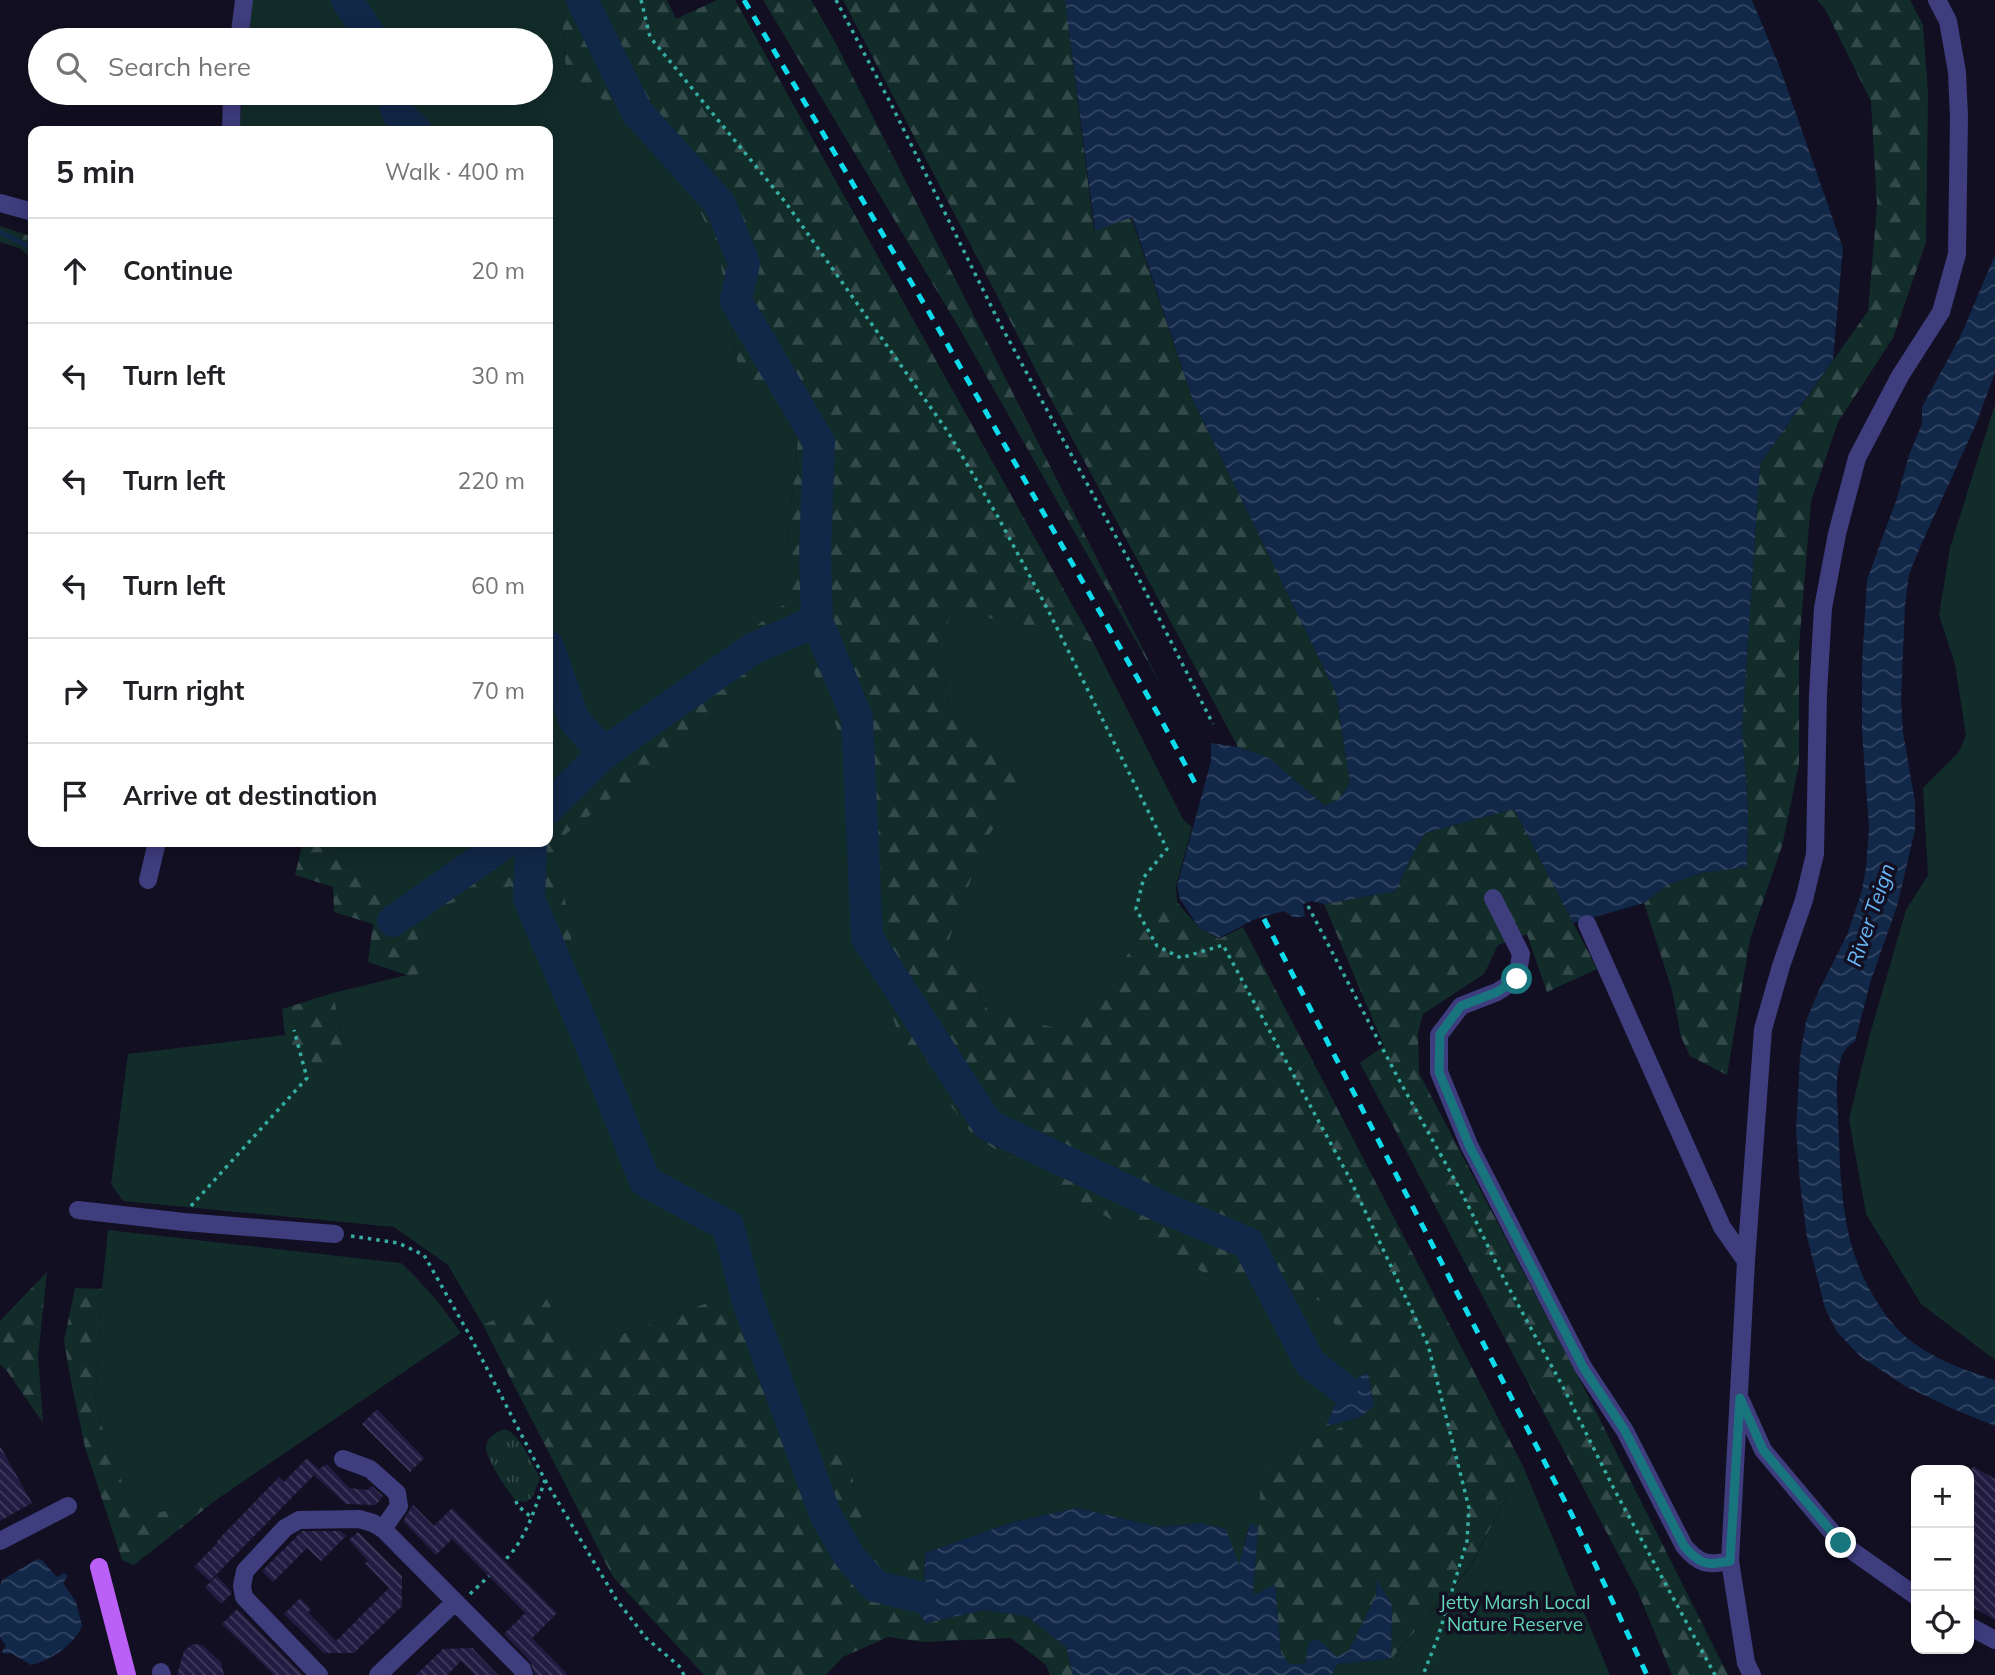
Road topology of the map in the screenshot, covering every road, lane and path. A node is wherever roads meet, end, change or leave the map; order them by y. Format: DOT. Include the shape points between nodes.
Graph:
graph roads {
  1 [pos="244,0"];
  2 [pos="641,0"];
  3 [pos="836,0"];
  4 [pos="1937,0"];
  5 [pos="240,28"];
  6 [pos="232,105"];
  7 [pos="231,126"];
  8 [pos="0,203"];
  9 [pos="28,211"];
  10 [pos="1213,724"];
  11 [pos="156,847"];
  12 [pos="148,880"];
  13 [pos="1493,898"];
  14 [pos="1308,906"];
  15 [pos="1587,924"];
  16 [pos="294,1030"];
  17 [pos="78,1210"];
  18 [pos="184,1222"];
  19 [pos="335,1234"];
  20 [pos="1746,1261"];
  21 [pos="1740,1398"];
  22 [pos="343,1459"];
  23 [pos="545,1480"];
  24 [pos="516,1501"];
  25 [pos="68,1506"];
  26 [pos="532,1518"];
  27 [pos="383,1529"];
  28 [pos="0,1541"];
  29 [pos="504,1560"];
  30 [pos="1730,1561"];
  31 [pos="99,1567"];
  32 [pos="489,1576"];
  33 [pos="1911,1592"];
  34 [pos="457,1604"];
  35 [pos="1974,1629"];
  36 [pos="1995,1640"];
  37 [pos="127,1675"];
  38 [pos="319,1675"];
  39 [pos="378,1675"];
  40 [pos="524,1675"];
  41 [pos="684,1675"];
  42 [pos="1423,1675"];
  43 [pos="1715,1675"];
  44 [pos="1752,1675"];
  1 -- 5 [label="street"];
  2 -- 42 [label="path" via="650,37 786,203 948,432 998,517 1167,849 1144,877 1136,909 1157,946 1181,958 1223,945 1350,1179 1428,1345 1469,1508 1467,1541"];
  3 -- 10 [label="path" via="999,322"];
  4 -- 20 [label="street" via="1948,22 1957,72 1957,254 1941,312 1900,376 1857,458 1837,534 1823,608 1815,854 1763,1030"];
  6 -- 7 [label="street"];
  8 -- 9 [label="street"];
  11 -- 12 [label="street"];
  13 -- 30 [label="street" via="1521,954 1517,979 1461,1006 1440,1034 1439,1072 1469,1145 1583,1367 1625,1431 1684,1546 1694,1558 1711,1565"];
  14 -- 43 [label="path"];
  15 -- 20 [label="street" via="1722,1227"];
  16 -- 18 [label="path" via="307,1078 188,1209"];
  17 -- 18 [label="street"];
  18 -- 19 [label="street"];
  19 -- 23 [label="path" via="398,1243 424,1255"];
  20 -- 21 [label="street"];
  21 -- 30 [label="street"];
  21 -- 33 [label="street" via="1763,1450 1841,1543"];
  22 -- 27 [label="street" via="372,1462 397,1493 400,1506"];
  23 -- 26 [label="path"];
  23 -- 41 [label="path" via="615,1599"];
  24 -- 26 [label="path"];
  25 -- 28 [label="street"];
  26 -- 29 [label="path" via="514,1552"];
  27 -- 34 [label="street"];
  27 -- 38 [label="street" via="359,1519 299,1520 285,1528 245,1572 244,1597"];
  30 -- 44 [label="street"];
  31 -- 37 [label="main road"];
  32 -- 34 [label="path"];
  34 -- 39 [label="street"];
  34 -- 40 [label="street"];
  35 -- 36 [label="street"];
}
